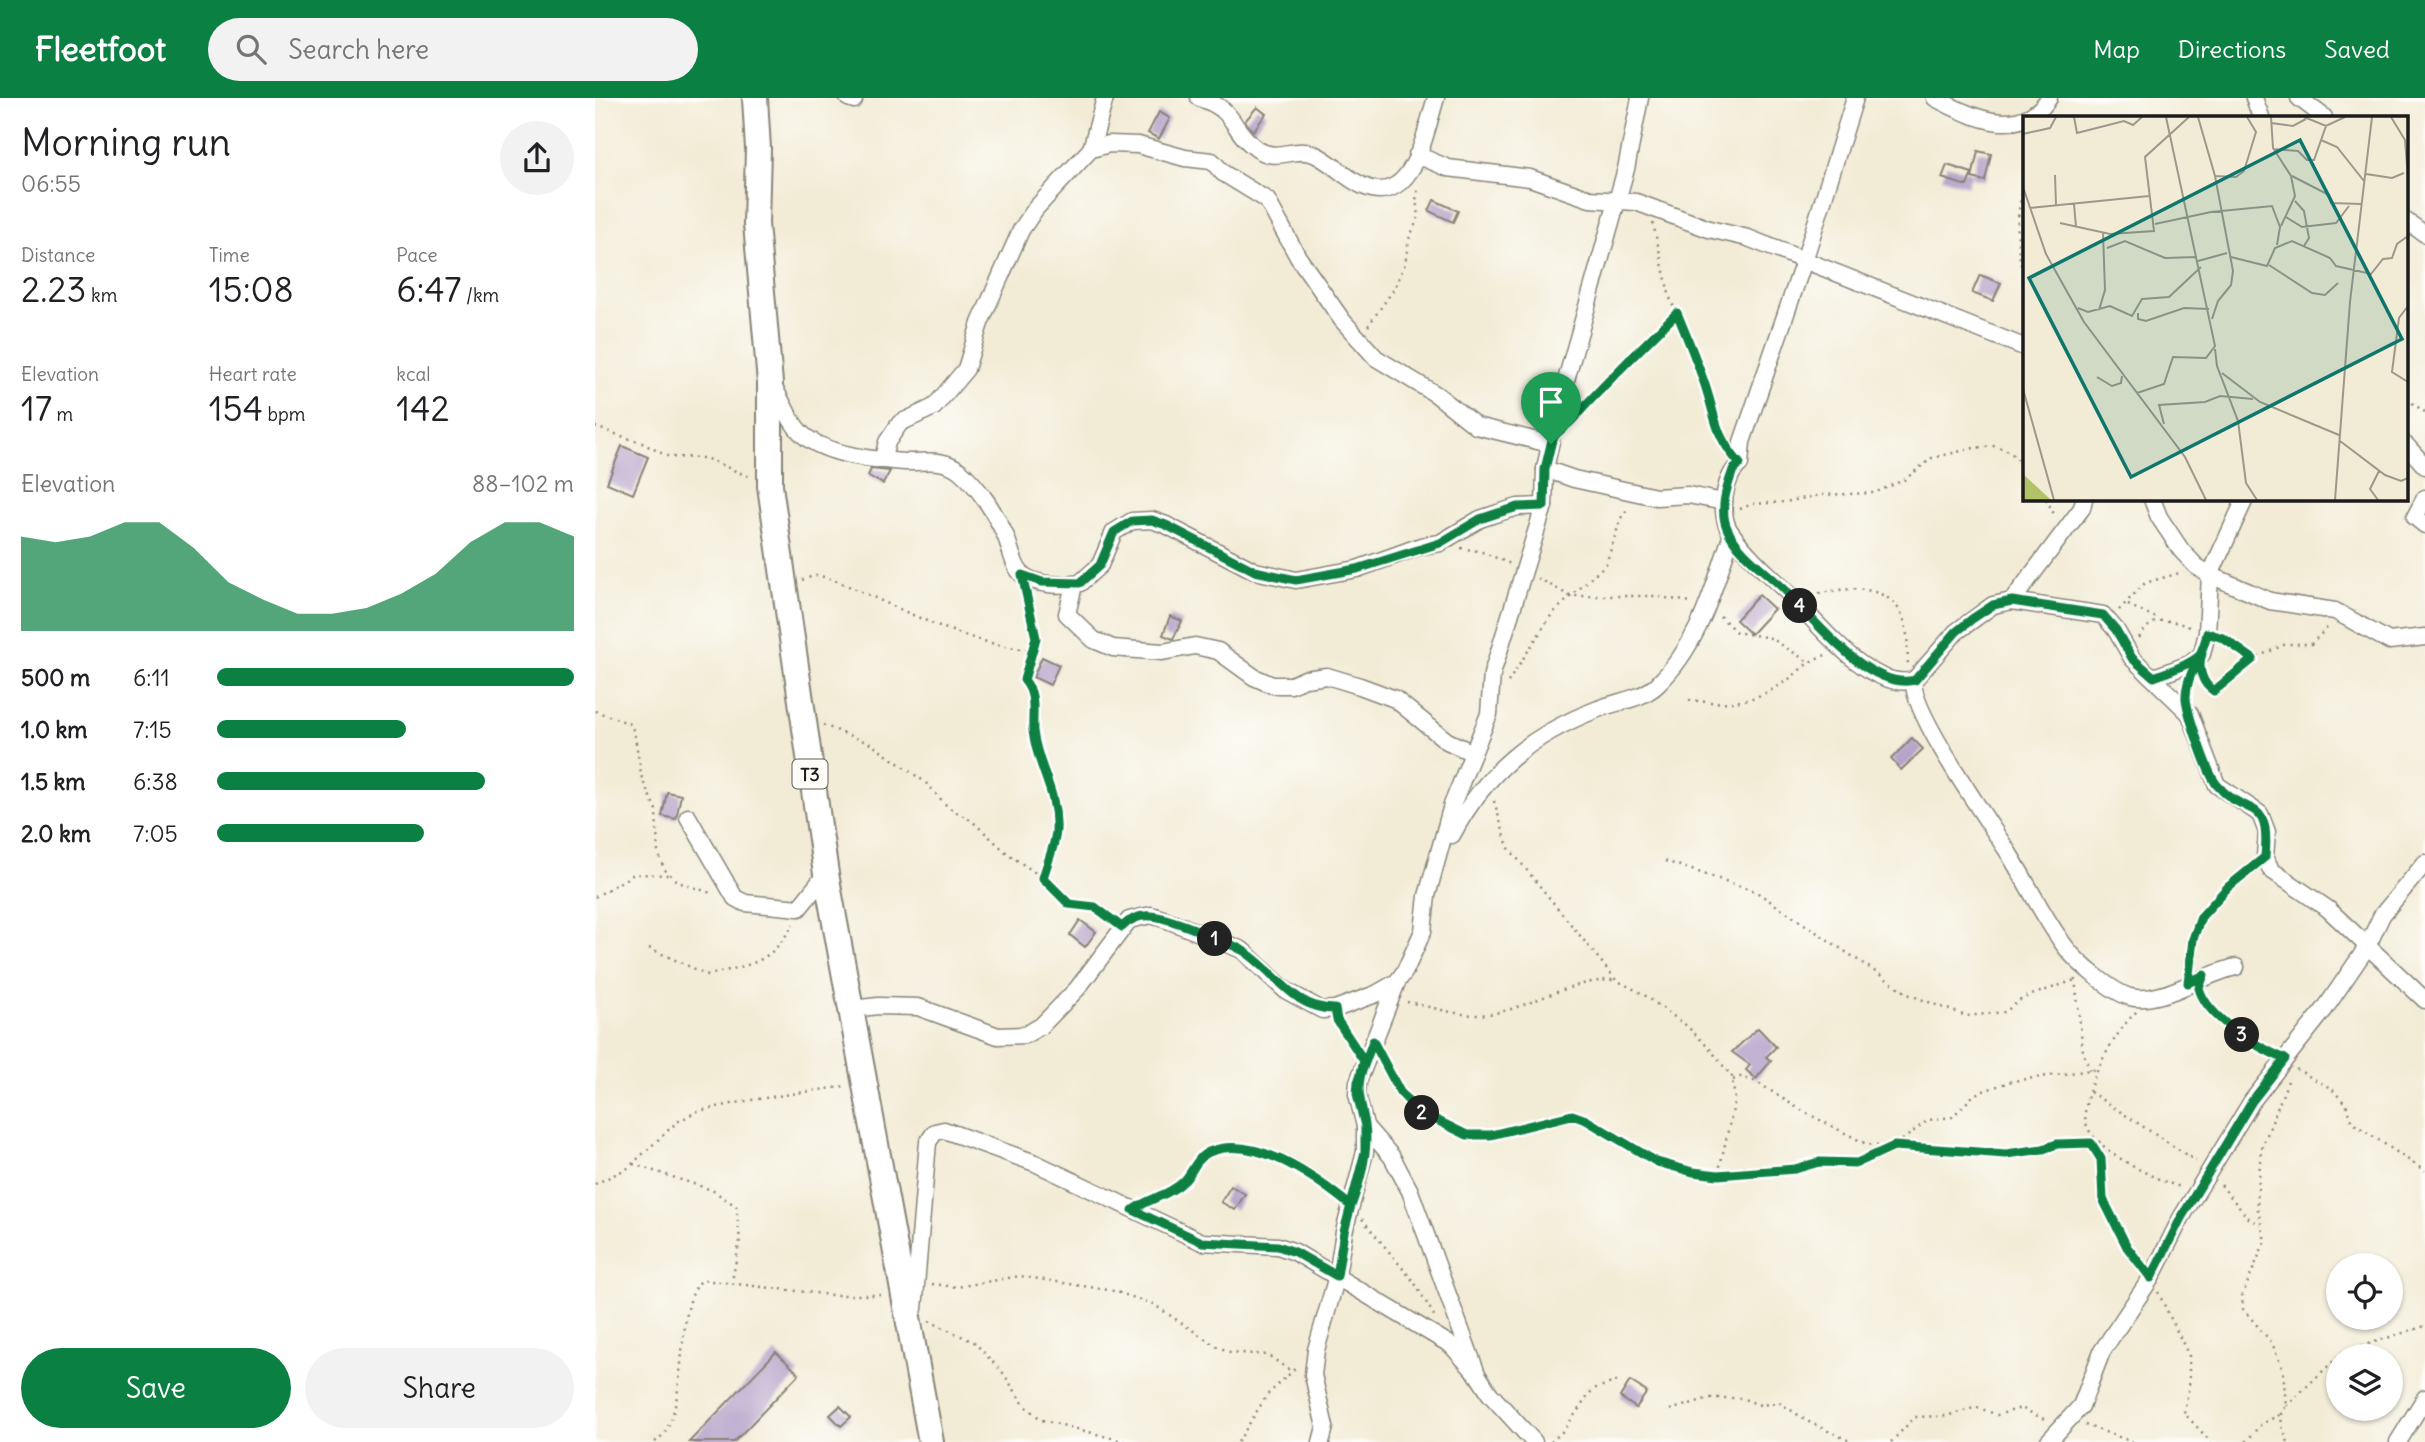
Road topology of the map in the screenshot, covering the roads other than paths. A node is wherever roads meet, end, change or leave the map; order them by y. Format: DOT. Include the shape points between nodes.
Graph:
graph roads {
  1 [pos="755,98"];
  2 [pos="1105,98"];
  3 [pos="1199,98"];
  4 [pos="1436,98"];
  5 [pos="1640,98"];
  6 [pos="1855,98"];
  7 [pos="1935,98"];
  8 [pos="2049,98"];
  9 [pos="2254,98"];
  10 [pos="2299,98"];
  11 [pos="2023,116"];
  12 [pos="2025,116"];
  13 [pos="2261,116"];
  14 [pos="2323,116"];
  15 [pos="1091,149"];
  16 [pos="1420,157"];
  17 [pos="1616,203"];
  18 [pos="2407,222"];
  19 [pos="2425,234"];
  20 [pos="1805,258"];
  21 [pos="2023,347"];
  22 [pos="770,383"];
  23 [pos="1551,440"];
  24 [pos="2407,446"];
  25 [pos="883,458"];
  26 [pos="2425,466"];
  27 [pos="1545,469"];
  28 [pos="2425,498"];
  29 [pos="2152,500"];
  30 [pos="2245,500"];
  31 [pos="1724,502"];
  32 [pos="2087,502"];
  33 [pos="1544,506"];
  34 [pos="2425,525"];
  35 [pos="1730,531"];
  36 [pos="2210,575"];
  37 [pos="1080,583"];
  38 [pos="2012,601"];
  39 [pos="2425,637"];
  40 [pos="2154,677"];
  41 [pos="1913,681"];
  42 [pos="1473,753"];
  43 [pos="688,817"];
  44 [pos="1440,855"];
  45 [pos="2425,863"];
  46 [pos="825,874"];
  47 [pos="2367,947"];
  48 [pos="2236,967"];
  49 [pos="1397,982"];
  50 [pos="2425,1000"];
  51 [pos="852,1009"];
  52 [pos="1365,1126"];
  53 [pos="1337,1276"];
  54 [pos="910,1296"];
  55 [pos="1477,1374"];
  56 [pos="2425,1398"];
  57 [pos="931,1442"];
  58 [pos="1321,1442"];
  59 [pos="1534,1442"];
  60 [pos="2048,1442"];
  61 [pos="2398,1442"];
  1 -- 22 [label="highway, T3" via="757,224"];
  2 -- 15 [label="street"];
  3 -- 16 [label="street" via="1224,108 1244,137 1265,154 1313,154 1371,189 1399,185"];
  4 -- 16 [label="street"];
  5 -- 17 [label="street"];
  6 -- 20 [label="street"];
  7 -- 11 [label="street" via="1978,119 2001,123"];
  8 -- 12 [label="street" via="2038,112"];
  9 -- 13 [label="street"];
  10 -- 14 [label="street"];
  15 -- 23 [label="street" via="1138,145 1207,159 1255,190 1274,210 1342,320 1376,358 1437,395 1476,426"];
  15 -- 25 [label="street" via="1024,224 980,323 966,369 934,407 900,423"];
  16 -- 17 [label="street" via="1448,168 1530,178 1578,196"];
  17 -- 20 [label="street" via="1652,207"];
  17 -- 23 [label="street"];
  18 -- 19 [label="street"];
  20 -- 21 [label="street"];
  20 -- 31 [label="street"];
  22 -- 25 [label="street" via="794,424 809,439 858,456"];
  22 -- 46 [label="highway, T3" via="769,486"];
  23 -- 27 [label="street"];
  24 -- 26 [label="street"];
  25 -- 37 [label="street" via="941,461 961,472 994,515 1022,575 1042,582"];
  27 -- 31 [label="street" via="1656,497 1669,494"];
  27 -- 33 [label="street"];
  28 -- 34 [label="street" via="2415,511"];
  29 -- 36 [label="street" via="2164,525 2196,566"];
  30 -- 36 [label="street"];
  31 -- 35 [label="street"];
  32 -- 38 [label="street"];
  33 -- 37 [label="street" via="1518,507 1480,519 1440,543 1357,569 1296,580 1255,571 1177,530 1143,519 1114,532 1100,565"];
  33 -- 42 [label="street" via="1492,674 1489,714"];
  35 -- 41 [label="street" via="1842,650 1875,672"];
  35 -- 44 [label="street" via="1704,616 1687,652 1655,687 1542,734 1515,753 1460,819"];
  36 -- 39 [label="street" via="2270,601 2337,612 2389,641"];
  36 -- 40 [label="street" via="2202,654 2190,664"];
  37 -- 42 [label="street" via="1074,585 1067,614 1102,645 1162,652 1185,646 1207,648 1263,682 1282,686 1317,676 1343,680 1395,699 1447,741"];
  38 -- 40 [label="street" via="2103,615 2127,650"];
  38 -- 41 [label="street" via="1993,605 1972,619"];
  40 -- 47 [label="street" via="2190,714 2217,785 2260,814 2271,870 2327,909"];
  41 -- 48 [label="street" via="1915,694 1949,760 2067,950 2112,988 2130,997 2161,997 2204,975"];
  42 -- 44 [label="street" via="1452,805"];
  43 -- 46 [label="street" via="735,898 745,903 803,905"];
  44 -- 49 [label="street" via="1427,896 1423,930 1413,958"];
  45 -- 47 [label="street" via="2382,915"];
  46 -- 51 [label="highway, T3"];
  47 -- 50 [label="street"];
  47 -- 60 [label="street" via="2252,1101 2151,1278 2102,1350 2081,1405"];
  49 -- 51 [label="street" via="1376,994 1322,1010 1285,989 1242,950 1151,915 1122,927 1077,989 1041,1026 1025,1035 998,1036 918,1007"];
  49 -- 52 [label="street" via="1364,1061 1357,1094"];
  51 -- 54 [label="highway, T3" via="863,1083"];
  52 -- 53 [label="street" via="1365,1152"];
  52 -- 55 [label="street" via="1392,1157 1410,1191"];
  53 -- 54 [label="street" via="1278,1246 1202,1242 983,1142 944,1130 935,1132 927,1142"];
  53 -- 55 [label="street" via="1451,1345"];
  53 -- 58 [label="street" via="1316,1350 1314,1384 1325,1427"];
  54 -- 57 [label="highway, T3" via="911,1340"];
  55 -- 59 [label="street"];
  56 -- 61 [label="street"];
}
